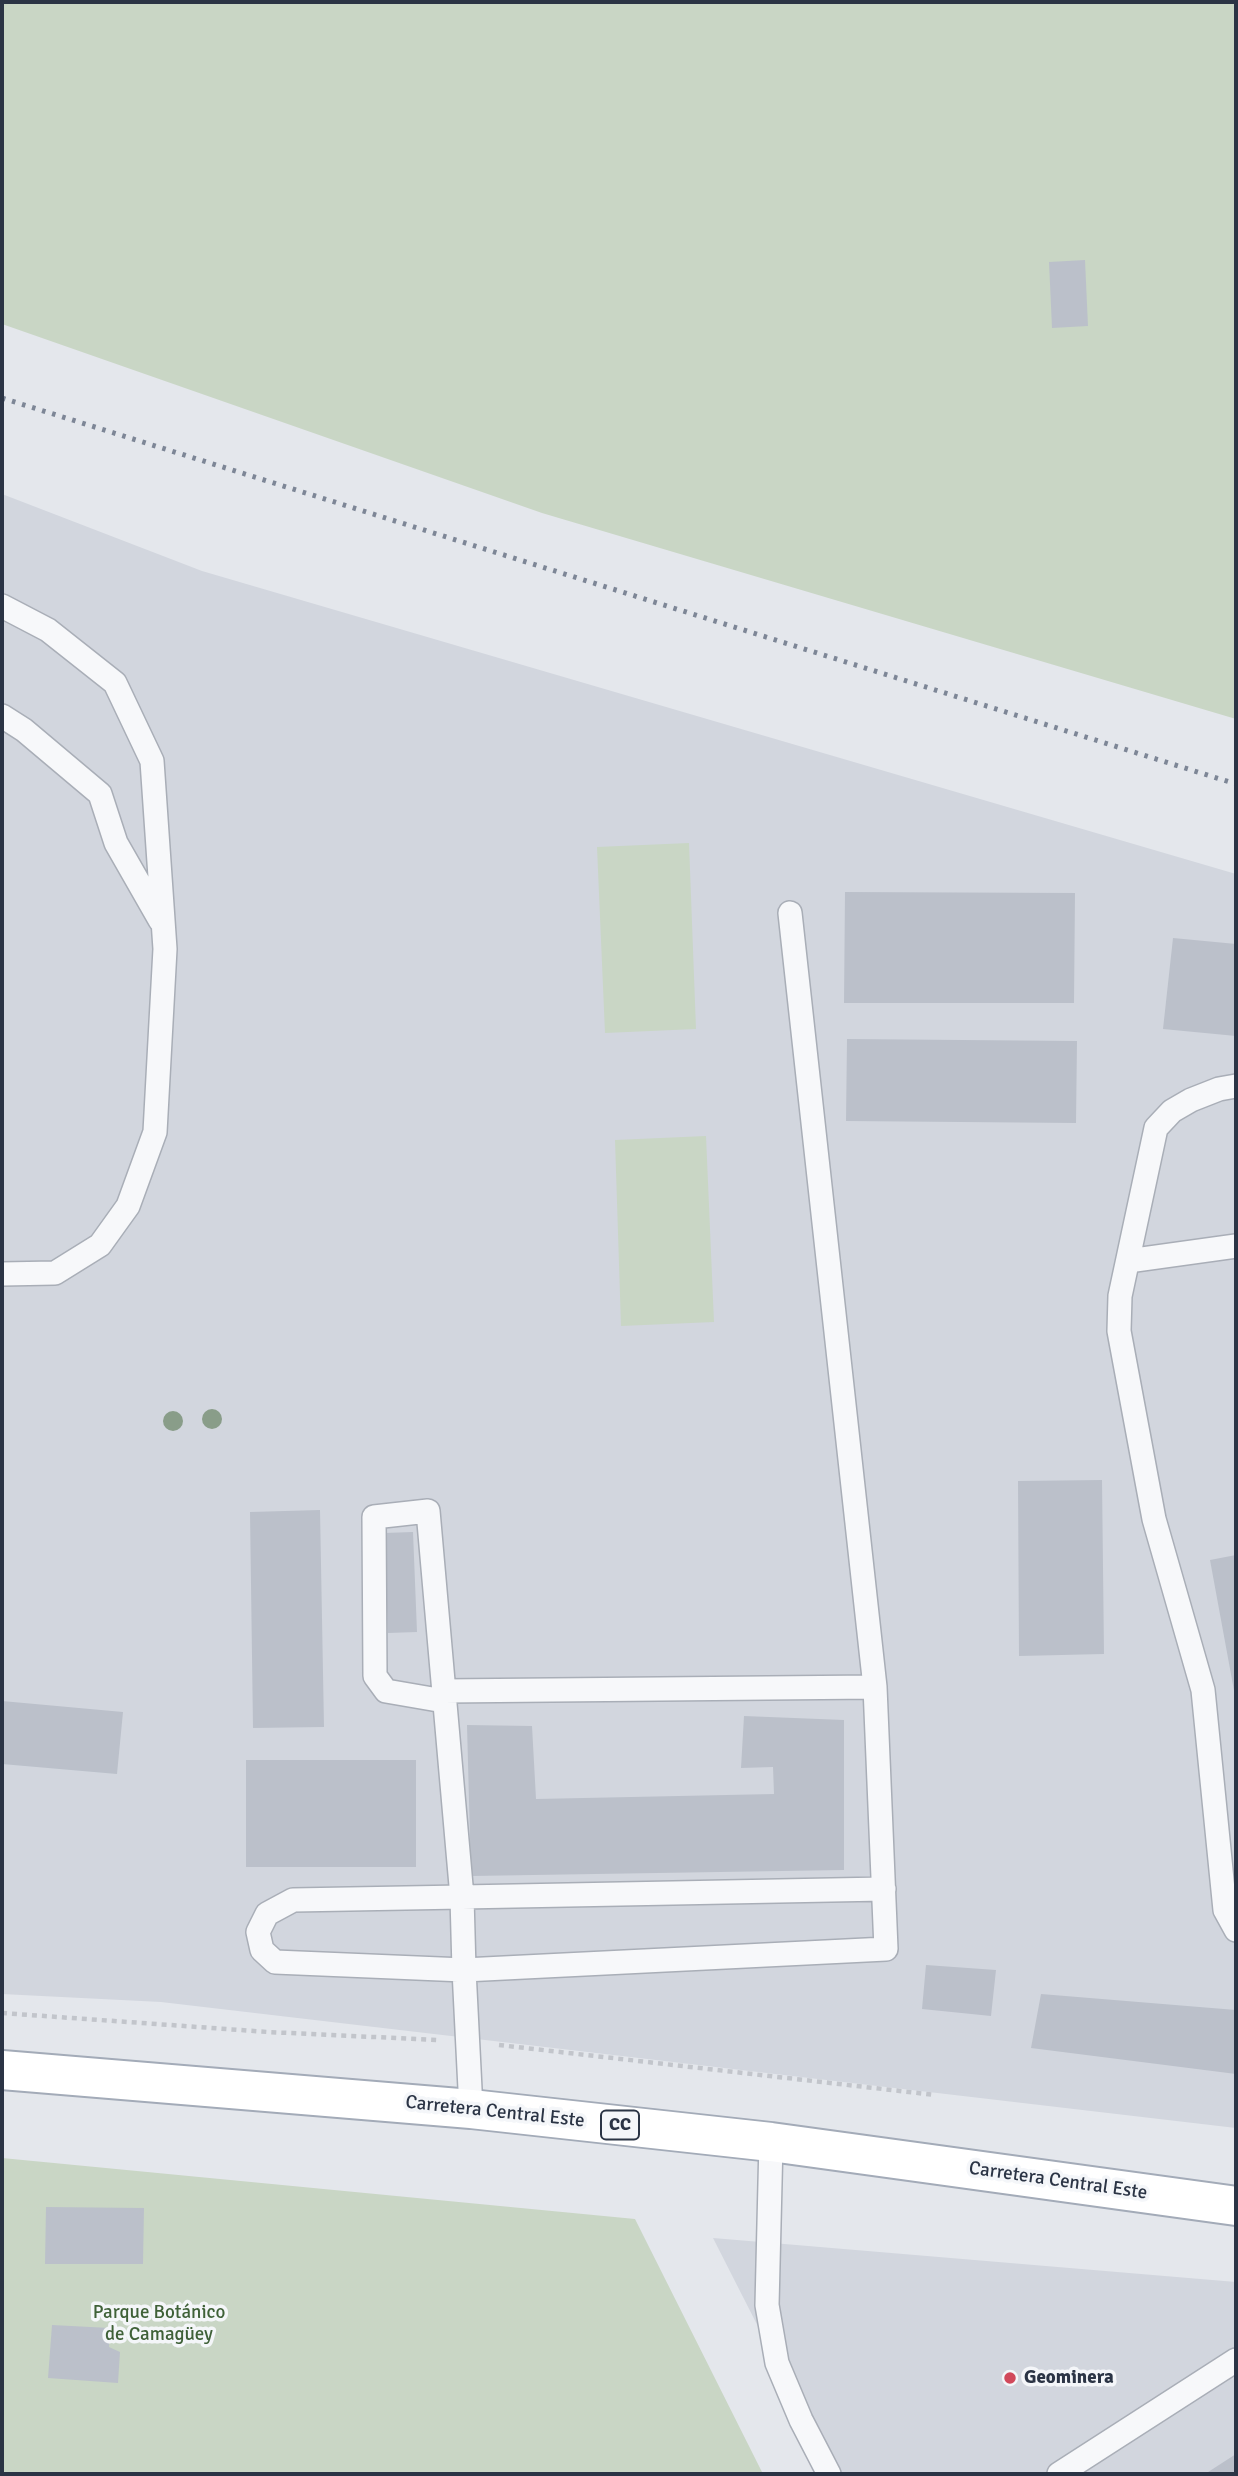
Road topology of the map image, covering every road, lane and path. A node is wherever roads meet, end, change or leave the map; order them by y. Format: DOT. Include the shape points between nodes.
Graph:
graph roads {
  1 [pos="2,606"];
  2 [pos="2,716"];
  3 [pos="790,913"];
  4 [pos="163,925"];
  5 [pos="1236,1086"];
  6 [pos="1236,1246"];
  7 [pos="1128,1261"];
  8 [pos="2,1274"];
  9 [pos="875,1687"];
  10 [pos="444,1696"];
  11 [pos="884,1889"];
  12 [pos="462,1897"];
  13 [pos="1236,1930"];
  14 [pos="464,1970"];
  15 [pos="2,2070"];
  16 [pos="471,2109"];
  17 [pos="771,2142"];
  18 [pos="1236,2206"];
  19 [pos="1236,2360"];
  20 [pos="829,2474"];
  21 [pos="1059,2474"];
  1 -- 4 [label="lane" via="48,630 115,683 152,761"];
  2 -- 4 [label="lane" via="100,794 116,844"];
  3 -- 9 [label="lane"];
  4 -- 8 [label="lane" via="155,1132 128,1206 100,1245 55,1273"];
  5 -- 7 [label="lane" via="1191,1100 1156,1128"];
  6 -- 7 [label="lane"];
  7 -- 13 [label="lane" via="1119,1331 1154,1519 1203,1690 1225,1910"];
  9 -- 10 [label="lane"];
  9 -- 11 [label="lane"];
  10 -- 10 [label="lane" via="428,1511 374,1517 375,1676 386,1691"];
  10 -- 12 [label="lane"];
  11 -- 12 [label="lane"];
  11 -- 14 [label="lane" via="886,1949"];
  12 -- 14 [label="lane"];
  12 -- 14 [label="lane" via="293,1900 267,1914 258,1932 262,1950 275,1962"];
  14 -- 16 [label="lane"];
  15 -- 16 [label="main road, Carretera Central Este / CC"];
  16 -- 17 [label="main road, Carretera Central Este / CC"];
  17 -- 18 [label="main road, Carretera Central Este / CC"];
  17 -- 20 [label="lane" via="767,2305 777,2363"];
  19 -- 21 [label="lane"];
}
